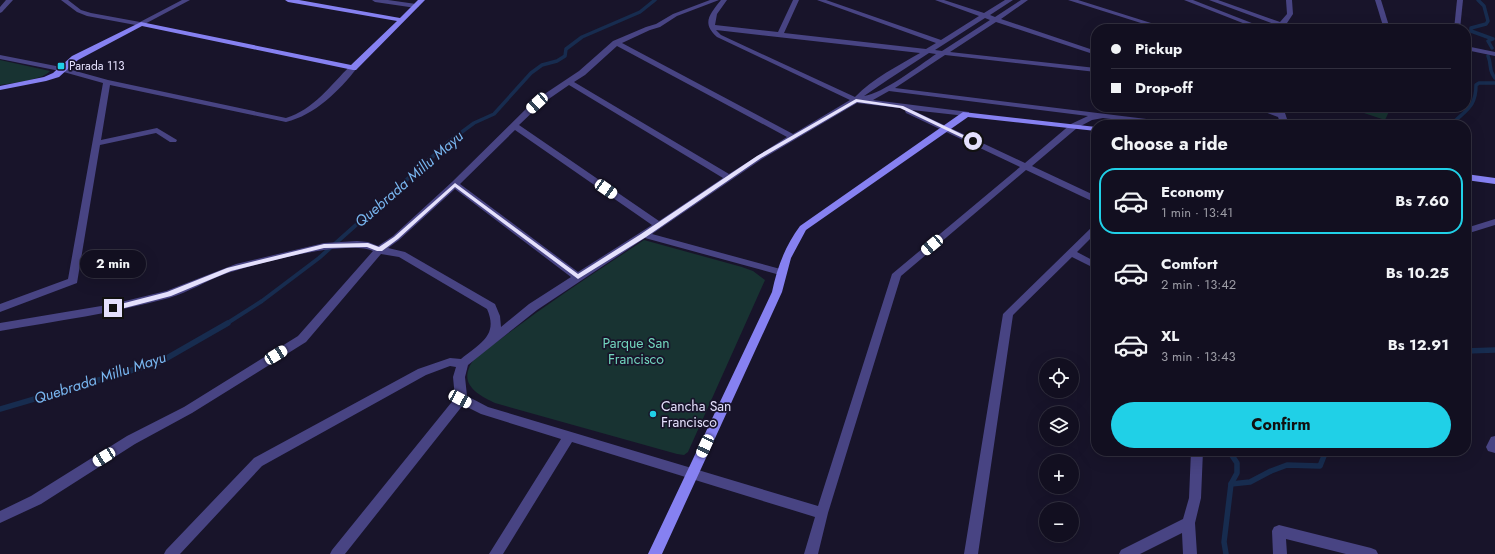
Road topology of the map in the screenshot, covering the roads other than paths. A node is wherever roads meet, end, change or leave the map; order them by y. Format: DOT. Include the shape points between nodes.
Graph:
graph roads {
  1 [pos="10,0"];
  2 [pos="64,0"];
  3 [pos="187,0"];
  4 [pos="288,0"];
  5 [pos="375,0"];
  6 [pos="422,0"];
  7 [pos="716,0"];
  8 [pos="724,0"];
  9 [pos="796,0"];
  10 [pos="820,0"];
  11 [pos="938,0"];
  12 [pos="1010,0"];
  13 [pos="1026,0"];
  14 [pos="1070,0"];
  15 [pos="1188,0"];
  16 [pos="1212,0"];
  17 [pos="1289,0"];
  18 [pos="1378,0"];
  19 [pos="1460,0"];
  20 [pos="416,6"];
  21 [pos="0,11"];
  22 [pos="984,16"];
  23 [pos="402,20"];
  24 [pos="995,20"];
  25 [pos="141,24"];
  26 [pos="1150,24"];
  27 [pos="1251,24"];
  28 [pos="1272,24"];
  29 [pos="1282,24"];
  30 [pos="1385,24"];
  31 [pos="1458,24"];
  32 [pos="711,27"];
  33 [pos="780,35"];
  34 [pos="616,43"];
  35 [pos="1471,47"];
  36 [pos="943,48"];
  37 [pos="1471,49"];
  38 [pos="1475,50"];
  39 [pos="928,51"];
  40 [pos="1091,51"];
  41 [pos="1495,54"];
  42 [pos="0,57"];
  43 [pos="352,68"];
  44 [pos="61,69"];
  45 [pos="1091,69"];
  46 [pos="107,82"];
  47 [pos="569,82"];
  48 [pos="0,88"];
  49 [pos="888,89"];
  50 [pos="856,100"];
  51 [pos="902,107"];
  52 [pos="1270,112"];
  53 [pos="1281,112"];
  54 [pos="966,114"];
  55 [pos="1101,116"];
  56 [pos="1282,116"];
  57 [pos="1136,120"];
  58 [pos="1283,120"];
  59 [pos="515,126"];
  60 [pos="1074,126"];
  61 [pos="947,128"];
  62 [pos="1091,128"];
  63 [pos="793,137"];
  64 [pos="173,140"];
  65 [pos="97,143"];
  66 [pos="1026,166"];
  67 [pos="728,177"];
  68 [pos="1471,178"];
  69 [pos="1495,181"];
  70 [pos="455,184"];
  71 [pos="1091,198"];
  72 [pos="1495,222"];
  73 [pos="659,225"];
  74 [pos="1471,229"];
  75 [pos="1091,233"];
  76 [pos="644,235"];
  77 [pos="379,250"];
  78 [pos="1071,253"];
  79 [pos="1091,263"];
  80 [pos="780,272"];
  81 [pos="578,277"];
  82 [pos="0,308"];
  83 [pos="0,326"];
  84 [pos="492,339"];
  85 [pos="463,363"];
  86 [pos="460,399"];
  87 [pos="569,437"];
  88 [pos="1495,441"];
  89 [pos="1495,448"];
  90 [pos="1197,456"];
  91 [pos="692,474"];
  92 [pos="822,513"];
  93 [pos="0,517"];
  94 [pos="1188,523"];
  95 [pos="171,554"];
  96 [pos="338,554"];
  97 [pos="496,554"];
  98 [pos="655,554"];
  99 [pos="811,554"];
  100 [pos="971,554"];
  101 [pos="1126,554"];
  102 [pos="1190,554"];
  103 [pos="1280,554"];
  104 [pos="1371,554"];
  1 -- 21 [label="street"];
  2 -- 25 [label="street" via="89,15"];
  3 -- 25 [label="street"];
  4 -- 23 [label="street"];
  5 -- 20 [label="street"];
  6 -- 20 [label="street"];
  7 -- 34 [label="street" via="675,15 658,26"];
  8 -- 32 [label="street" via="712,18"];
  9 -- 33 [label="street"];
  10 -- 36 [label="street"];
  11 -- 22 [label="street"];
  12 -- 22 [label="street"];
  13 -- 24 [label="street"];
  14 -- 26 [label="street"];
  15 -- 27 [label="street"];
  16 -- 28 [label="street"];
  17 -- 29 [label="street" via="1290,14"];
  18 -- 30 [label="street"];
  19 -- 31 [label="street"];
  20 -- 23 [label="street"];
  22 -- 24 [label="street"];
  22 -- 36 [label="street"];
  23 -- 43 [label="street"];
  24 -- 36 [label="street"];
  24 -- 40 [label="street"];
  25 -- 43 [label="street"];
  25 -- 44 [label="street" via="75,58"];
  32 -- 33 [label="street"];
  32 -- 50 [label="street" via="719,36"];
  33 -- 39 [label="street"];
  34 -- 47 [label="street"];
  34 -- 63 [label="street"];
  35 -- 38 [label="street"];
  36 -- 39 [label="street"];
  36 -- 45 [label="street"];
  36 -- 49 [label="street"];
  37 -- 38 [label="street"];
  38 -- 41 [label="street"];
  39 -- 50 [label="street" via="864,92"];
  42 -- 44 [label="street"];
  43 -- 46 [label="street" via="310,109 296,118 286,120"];
  44 -- 46 [label="street"];
  44 -- 48 [label="street" via="56,75"];
  46 -- 65 [label="street"];
  47 -- 59 [label="street" via="537,103"];
  47 -- 67 [label="street"];
  49 -- 50 [label="street" via="871,98"];
  49 -- 55 [label="street"];
  50 -- 51 [label="street"];
  50 -- 63 [label="street"];
  51 -- 54 [label="street"];
  51 -- 61 [label="street"];
  52 -- 56 [label="street"];
  53 -- 56 [label="street"];
  54 -- 60 [label="street"];
  54 -- 61 [label="street"];
  55 -- 57 [label="street"];
  55 -- 60 [label="street" via="1081,121"];
  56 -- 58 [label="street"];
  59 -- 70 [label="street"];
  59 -- 73 [label="street"];
  60 -- 62 [label="street"];
  60 -- 66 [label="street"];
  61 -- 66 [label="street"];
  61 -- 80 [label="street" via="803,228 795,238"];
  63 -- 67 [label="street"];
  64 -- 65 [label="street" via="157,130"];
  65 -- 82 [label="street" via="73,281"];
  66 -- 71 [label="street"];
  66 -- 92 [label="street" via="897,274"];
  67 -- 73 [label="street"];
  68 -- 69 [label="street"];
  70 -- 77 [label="street" via="396,238"];
  70 -- 81 [label="street"];
  72 -- 74 [label="street"];
  73 -- 76 [label="street"];
  75 -- 78 [label="street"];
  76 -- 80 [label="street"];
  76 -- 81 [label="street"];
  77 -- 83 [label="street" via="368,245 324,246 221,272 146,301"];
  77 -- 84 [label="street" via="402,254 491,307 497,318 497,327"];
  77 -- 93 [label="street" via="302,339 188,410 131,440 36,500"];
  78 -- 79 [label="street"];
  78 -- 100 [label="street" via="1008,314"];
  80 -- 91 [label="street" via="777,292"];
  81 -- 84 [label="street"];
  84 -- 85 [label="street"];
  85 -- 86 [label="street" via="459,377"];
  85 -- 95 [label="street" via="450,362 422,372 258,462"];
  86 -- 87 [label="street" via="485,411"];
  86 -- 96 [label="street"];
  87 -- 91 [label="street"];
  87 -- 97 [label="street"];
  88 -- 89 [label="street" via="1492,447"];
  90 -- 94 [label="street" via="1196,498"];
  91 -- 92 [label="street"];
  91 -- 98 [label="street"];
  92 -- 99 [label="street"];
  94 -- 101 [label="street"];
  94 -- 102 [label="street"];
  103 -- 104 [label="street" via="1279,531"];
}
